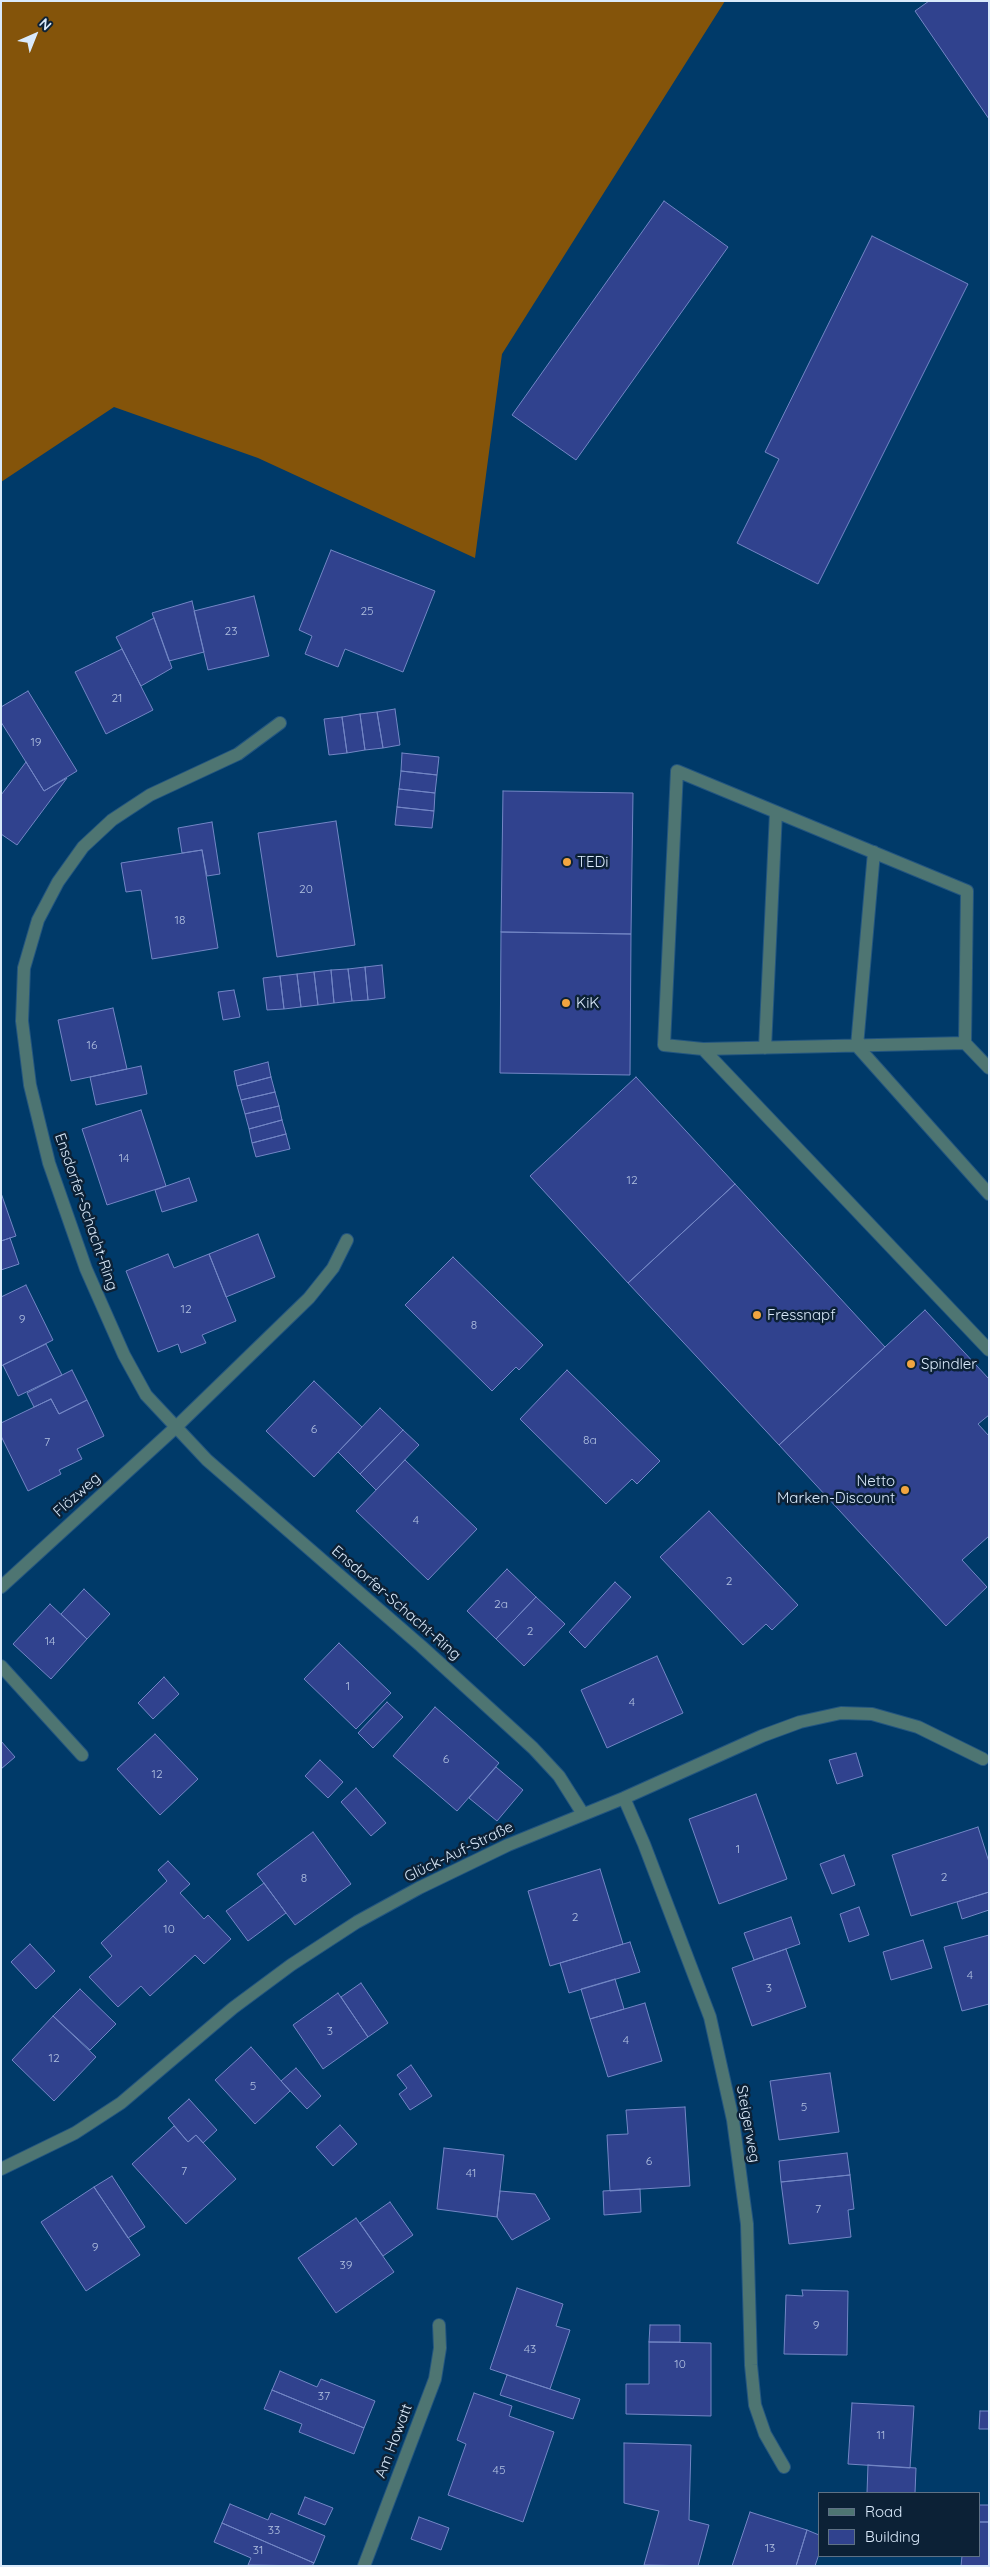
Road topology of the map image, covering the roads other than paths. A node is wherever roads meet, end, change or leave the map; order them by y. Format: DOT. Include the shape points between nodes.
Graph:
graph roads {
  1 [pos="280,723"];
  2 [pos="776,812"];
  3 [pos="874,852"];
  4 [pos="965,1043"];
  5 [pos="857,1046"];
  6 [pos="765,1048"];
  7 [pos="703,1049"];
  8 [pos="989,1068"];
  9 [pos="989,1194"];
  10 [pos="346,1240"];
  11 [pos="989,1350"];
  12 [pos="175,1428"];
  13 [pos="1,1586"];
  14 [pos="1,1666"];
  15 [pos="82,1756"];
  16 [pos="987,1761"];
  17 [pos="624,1798"];
  18 [pos="583,1814"];
  19 [pos="1,2168"];
  20 [pos="439,2325"];
  21 [pos="784,2467"];
  22 [pos="364,2566"];
  1 -- 12 [label="street, Ensdorfer-Schacht-Ring" via="238,754 150,795 112,820 90,840 58,882 38,920 24,968 22,1021 30,1085 49,1163 86,1269 124,1355 146,1395"];
  2 -- 3 [label="street"];
  2 -- 6 [label="street"];
  2 -- 7 [label="street" via="677,771 664,1045"];
  3 -- 4 [label="street" via="967,890"];
  3 -- 5 [label="street"];
  4 -- 5 [label="street"];
  4 -- 8 [label="street"];
  5 -- 6 [label="street"];
  5 -- 9 [label="street"];
  6 -- 7 [label="street"];
  7 -- 11 [label="street"];
  10 -- 12 [label="street" via="333,1268 309,1298"];
  12 -- 13 [label="street, Flözweg"];
  12 -- 18 [label="street, Ensdorfer-Schacht-Ring" via="532,1748 559,1776"];
  14 -- 15 [label="street"];
  16 -- 17 [label="street, Glück-Auf-Straße" via="918,1726 872,1714 841,1713 800,1722 762,1736"];
  17 -- 18 [label="street, Glück-Auf-Straße"];
  17 -- 21 [label="street, Steigerweg" via="710,2017 733,2120 747,2224 755,2405 765,2434"];
  18 -- 19 [label="street, Glück-Auf-Straße" via="508,1845 357,1922 233,2008 121,2102 75,2134"];
  20 -- 22 [label="street, Am Howatt" via="440,2348 435,2378"];
}
